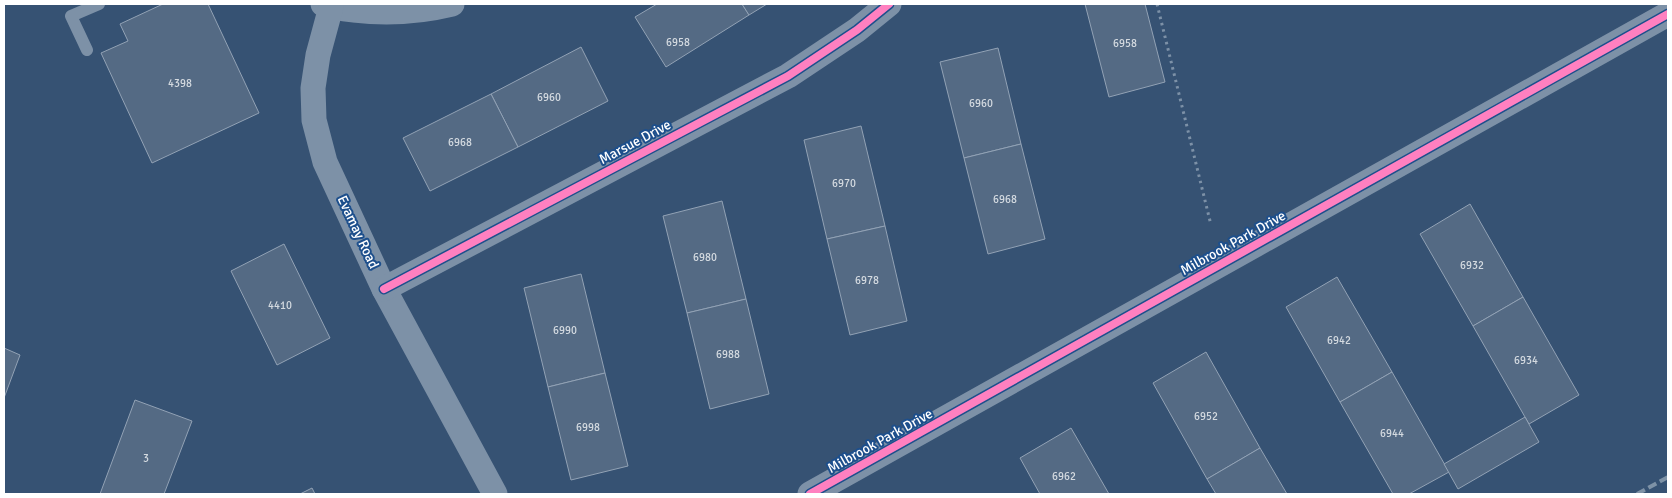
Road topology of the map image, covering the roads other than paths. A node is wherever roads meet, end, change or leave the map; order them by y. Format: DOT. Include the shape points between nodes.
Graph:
graph roads {
  1 [pos="100,4"];
  2 [pos="452,4"];
  3 [pos="889,4"];
  4 [pos="327,5"];
  5 [pos="1668,14"];
  6 [pos="87,50"];
  7 [pos="384,289"];
  8 [pos="495,494"];
  9 [pos="810,494"];
  1 -- 6 [label="lane" via="71,16"];
  2 -- 4 [label="street" via="412,12 376,13"];
  3 -- 7 [label="street, Marsue Drive" via="857,30 788,76"];
  4 -- 7 [label="street, Evamay Road" via="313,88 314,120 325,162"];
  5 -- 9 [label="street, Milbrook Park Drive"];
  7 -- 8 [label="street, Evamay Road"];
}
